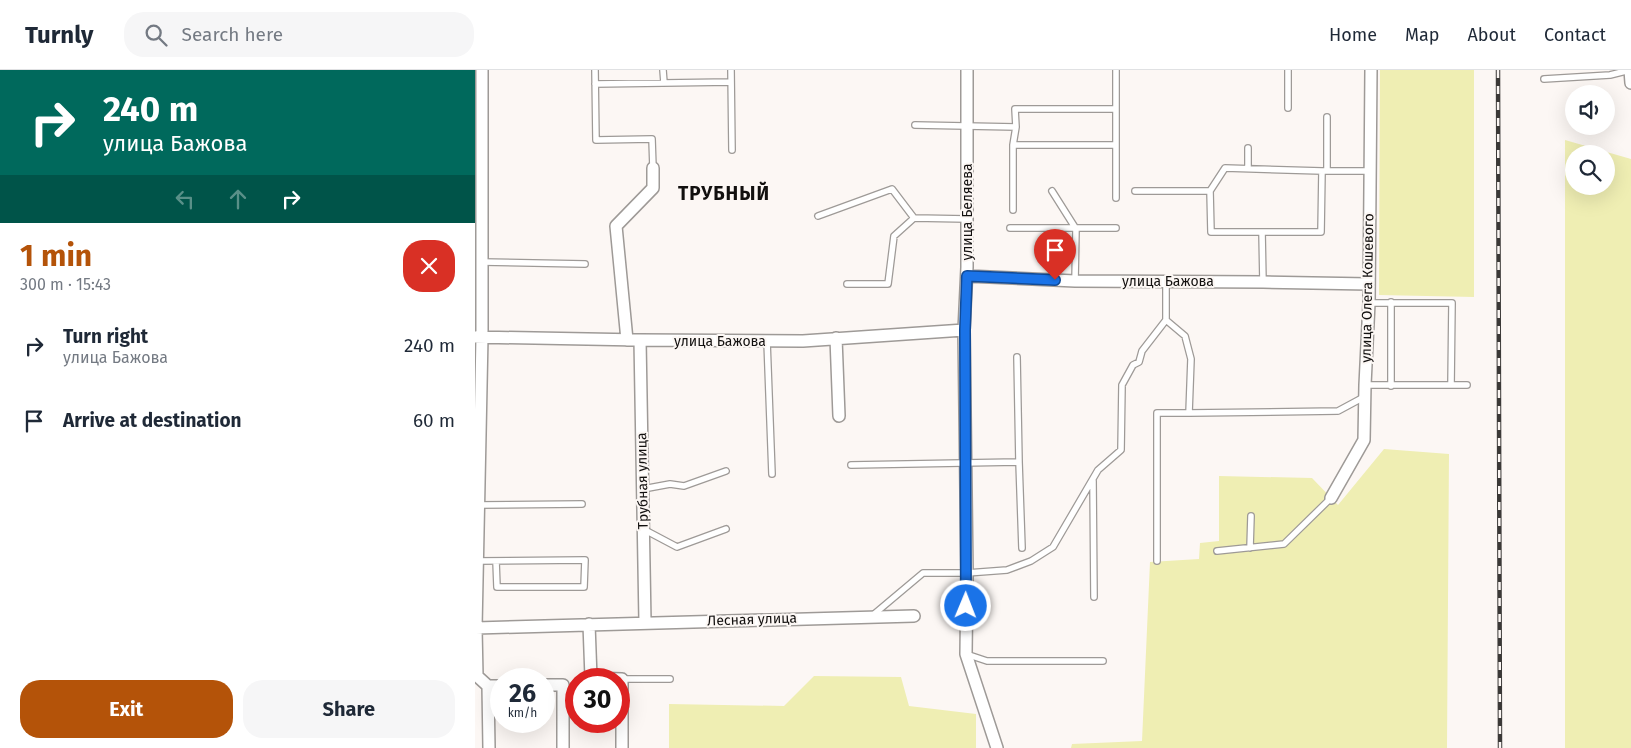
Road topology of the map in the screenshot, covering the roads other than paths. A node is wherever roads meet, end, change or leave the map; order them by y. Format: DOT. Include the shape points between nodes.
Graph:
graph roads {
  1 [pos="482,70"];
  2 [pos="595,70"];
  3 [pos="663,70"];
  4 [pos="731,70"];
  5 [pos="967,70"];
  6 [pos="1115,70"];
  7 [pos="1288,70"];
  8 [pos="1371,70"];
  9 [pos="1630,70"];
  10 [pos="1544,79"];
  11 [pos="731,82"];
  12 [pos="664,83"];
  13 [pos="1631,83"];
  14 [pos="595,84"];
  15 [pos="1288,108"];
  16 [pos="1116,109"];
  17 [pos="1327,117"];
  18 [pos="915,125"];
  19 [pos="968,125"];
  20 [pos="1016,127"];
  21 [pos="1013,145"];
  22 [pos="1115,145"];
  23 [pos="1248,148"];
  24 [pos="732,150"];
  25 [pos="653,168"];
  26 [pos="1248,168"];
  27 [pos="1325,171"];
  28 [pos="1370,171"];
  29 [pos="1052,191"];
  30 [pos="1135,191"];
  31 [pos="1210,191"];
  32 [pos="1116,198"];
  33 [pos="1013,210"];
  34 [pos="818,216"];
  35 [pos="914,218"];
  36 [pos="967,220"];
  37 [pos="1010,228"];
  38 [pos="1116,228"];
  39 [pos="1076,229"];
  40 [pos="1262,232"];
  41 [pos="482,262"];
  42 [pos="585,264"];
  43 [pos="967,276"];
  44 [pos="1075,281"];
  45 [pos="1166,281"];
  46 [pos="1263,282"];
  47 [pos="847,284"];
  48 [pos="1369,284"];
  49 [pos="1369,302"];
  50 [pos="1391,302"];
  51 [pos="1166,320"];
  52 [pos="965,330"];
  53 [pos="478,337"];
  54 [pos="836,338"];
  55 [pos="627,340"];
  56 [pos="640,340"];
  57 [pos="767,341"];
  58 [pos="1017,357"];
  59 [pos="1451,385"];
  60 [pos="1467,385"];
  61 [pos="1391,386"];
  62 [pos="1365,391"];
  63 [pos="478,407"];
  64 [pos="1189,413"];
  65 [pos="839,416"];
  66 [pos="1019,462"];
  67 [pos="965,464"];
  68 [pos="851,465"];
  69 [pos="726,471"];
  70 [pos="772,474"];
  71 [pos="1093,479"];
  72 [pos="643,489"];
  73 [pos="477,490"];
  74 [pos="1331,498"];
  75 [pos="583,504"];
  76 [pos="479,505"];
  77 [pos="1251,516"];
  78 [pos="643,529"];
  79 [pos="725,529"];
  80 [pos="1022,548"];
  81 [pos="1250,548"];
  82 [pos="1217,551"];
  83 [pos="477,561"];
  84 [pos="496,561"];
  85 [pos="1157,561"];
  86 [pos="967,573"];
  87 [pos="1094,597"];
  88 [pos="871,616"];
  89 [pos="914,616"];
  90 [pos="645,622"];
  91 [pos="589,624"];
  92 [pos="476,628"];
  93 [pos="966,654"];
  94 [pos="1103,661"];
  95 [pos="591,668"];
  96 [pos="476,676"];
  97 [pos="670,678"];
  98 [pos="630,679"];
  99 [pos="555,685"];
  100 [pos="487,686"];
  101 [pos="623,733"];
  102 [pos="489,748"];
  103 [pos="563,748"];
  104 [pos="623,748"];
  105 [pos="997,748"];
  1 -- 41 [label="street"];
  2 -- 14 [label="lane"];
  3 -- 12 [label="lane"];
  4 -- 11 [label="lane"];
  5 -- 19 [label="street, улица Беляева"];
  6 -- 16 [label="lane"];
  7 -- 15 [label="lane"];
  8 -- 28 [label="street, улица Олега Кошевого"];
  9 -- 10 [label="lane" via="1610,75"];
  9 -- 13 [label="street"];
  11 -- 12 [label="lane"];
  11 -- 24 [label="lane"];
  12 -- 14 [label="lane"];
  14 -- 25 [label="lane" via="596,140 652,139"];
  16 -- 20 [label="lane" via="1015,109"];
  16 -- 22 [label="lane"];
  17 -- 27 [label="lane"];
  18 -- 19 [label="lane"];
  19 -- 20 [label="lane"];
  19 -- 36 [label="street, улица Беляева"];
  20 -- 21 [label="lane"];
  21 -- 22 [label="lane"];
  21 -- 33 [label="lane"];
  22 -- 32 [label="lane"];
  23 -- 26 [label="lane"];
  25 -- 55 [label="street" via="653,188 616,226"];
  26 -- 27 [label="lane"];
  26 -- 31 [label="lane" via="1225,168"];
  27 -- 28 [label="lane"];
  27 -- 40 [label="lane" via="1321,232"];
  28 -- 48 [label="street, улица Олега Кошевого"];
  29 -- 39 [label="lane"];
  30 -- 31 [label="lane"];
  31 -- 40 [label="lane" via="1211,232"];
  34 -- 35 [label="lane" via="892,189"];
  35 -- 36 [label="lane"];
  35 -- 47 [label="lane" via="894,236 888,284"];
  36 -- 43 [label="street, улица Беляева"];
  37 -- 39 [label="lane"];
  38 -- 39 [label="lane"];
  39 -- 44 [label="lane"];
  40 -- 46 [label="lane"];
  41 -- 42 [label="lane"];
  41 -- 53 [label="street"];
  43 -- 44 [label="street, улица Бажова"];
  43 -- 52 [label="street, улица Беляева"];
  44 -- 45 [label="street, улица Бажова"];
  45 -- 46 [label="street, улица Бажова"];
  45 -- 51 [label="lane"];
  46 -- 48 [label="street, улица Бажова"];
  48 -- 49 [label="street, улица Олега Кошевого"];
  49 -- 50 [label="lane"];
  49 -- 62 [label="street, улица Олега Кошевого"];
  50 -- 59 [label="lane" via="1452,303"];
  50 -- 61 [label="lane"];
  51 -- 64 [label="lane" via="1185,336 1191,359"];
  51 -- 71 [label="lane" via="1141,351 1139,362 1133,365 1122,385 1121,450 1098,470"];
  52 -- 54 [label="street, улица Бажова"];
  52 -- 67 [label="street, улица Беляева"];
  53 -- 55 [label="street, улица Бажова"];
  53 -- 63 [label="street"];
  54 -- 57 [label="street, улица Бажова"];
  54 -- 65 [label="street"];
  55 -- 56 [label="street, улица Бажова"];
  56 -- 57 [label="street, улица Бажова"];
  56 -- 72 [label="street, Трубная улица"];
  57 -- 70 [label="lane"];
  58 -- 66 [label="lane"];
  59 -- 60 [label="lane"];
  59 -- 61 [label="lane"];
  61 -- 62 [label="lane"];
  62 -- 64 [label="lane" via="1338,411"];
  62 -- 74 [label="street, улица Олега Кошевого" via="1365,440"];
  63 -- 73 [label="street"];
  64 -- 85 [label="lane" via="1157,413"];
  66 -- 67 [label="lane"];
  66 -- 80 [label="lane"];
  67 -- 68 [label="lane"];
  67 -- 86 [label="street, улица Беляева"];
  69 -- 72 [label="lane" via="685,486 670,484"];
  71 -- 86 [label="lane" via="1053,547 1031,561 1007,570"];
  71 -- 87 [label="lane"];
  72 -- 78 [label="street, Трубная улица"];
  73 -- 76 [label="street"];
  74 -- 81 [label="lane" via="1284,544"];
  75 -- 76 [label="lane"];
  76 -- 83 [label="street"];
  77 -- 81 [label="lane"];
  78 -- 79 [label="lane" via="677,547"];
  78 -- 90 [label="street, Трубная улица"];
  81 -- 82 [label="lane"];
  83 -- 84 [label="lane"];
  83 -- 92 [label="street"];
  84 -- 84 [label="lane" via="585,560 584,587 497,587"];
  86 -- 88 [label="lane" via="923,573"];
  86 -- 93 [label="street, улица Беляева"];
  88 -- 89 [label="street, Лесная улица"];
  88 -- 90 [label="street, Лесная улица"];
  90 -- 91 [label="street, Лесная улица"];
  91 -- 92 [label="street, Лесная улица"];
  91 -- 95 [label="street"];
  92 -- 96 [label="street"];
  93 -- 94 [label="lane" via="987,661"];
  93 -- 105 [label="street, улица Беляева"];
  96 -- 100 [label="street"];
  97 -- 98 [label="lane"];
  99 -- 103 [label="street" via="563,685"];
  100 -- 102 [label="street"];
  101 -- 104 [label="street"];
}
